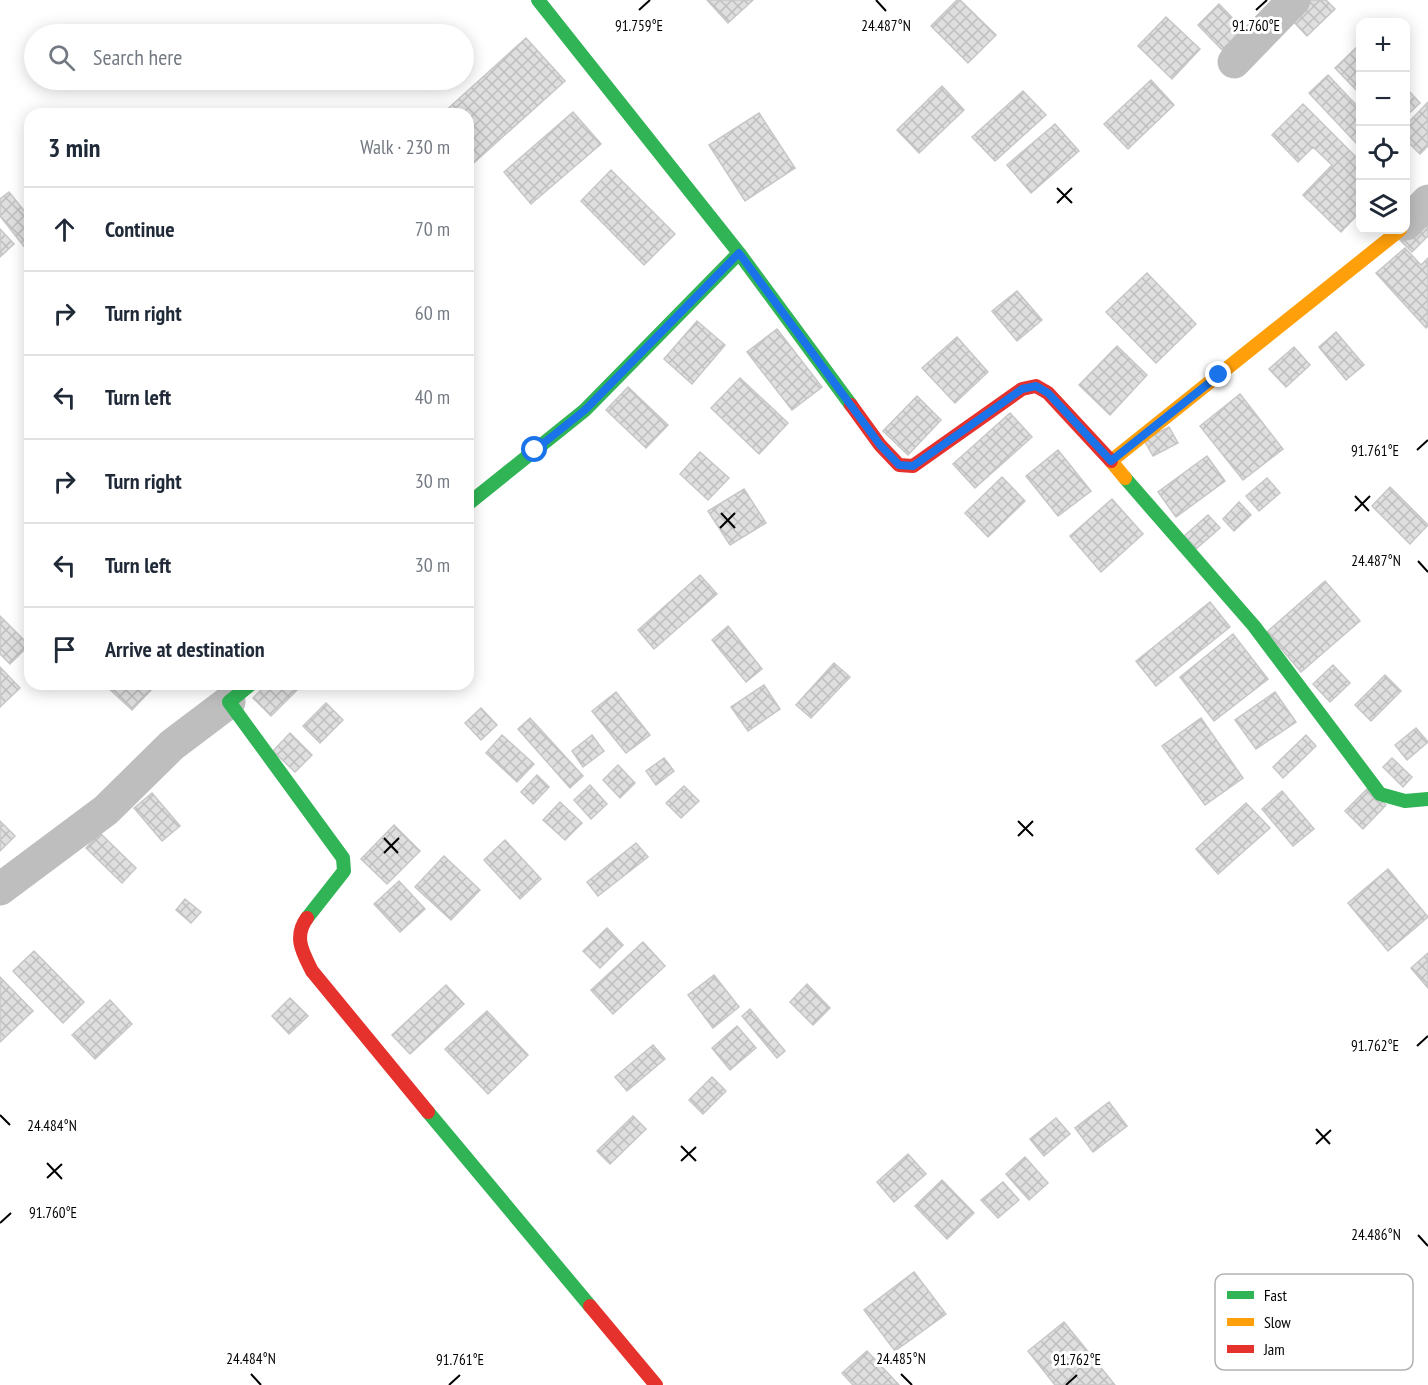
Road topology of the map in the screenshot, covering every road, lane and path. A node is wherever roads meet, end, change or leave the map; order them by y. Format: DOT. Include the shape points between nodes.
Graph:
graph roads {
  1 [pos="538,0"];
  2 [pos="1294,0"];
  3 [pos="1234,62"];
  4 [pos="1428,201"];
  5 [pos="1410,220"];
  6 [pos="1395,234"];
  7 [pos="739,253"];
  8 [pos="1111,461"];
  9 [pos="474,499"];
  10 [pos="240,693"];
  11 [pos="1428,799"];
  12 [pos="0,889"];
  13 [pos="656,1385"];
  1 -- 7 [label="street"];
  2 -- 3 [label="street"];
  4 -- 5 [label="street"];
  6 -- 8 [label="street"];
  7 -- 8 [label="street" via="880,445 899,465 913,466 1022,389 1036,386 1048,393"];
  7 -- 9 [label="street" via="585,410"];
  8 -- 11 [label="street" via="1254,626 1380,794 1405,801"];
  10 -- 12 [label="street" via="172,745 106,810"];
  10 -- 13 [label="street" via="344,858 344,871 303,924 299,945 312,971"];
}
